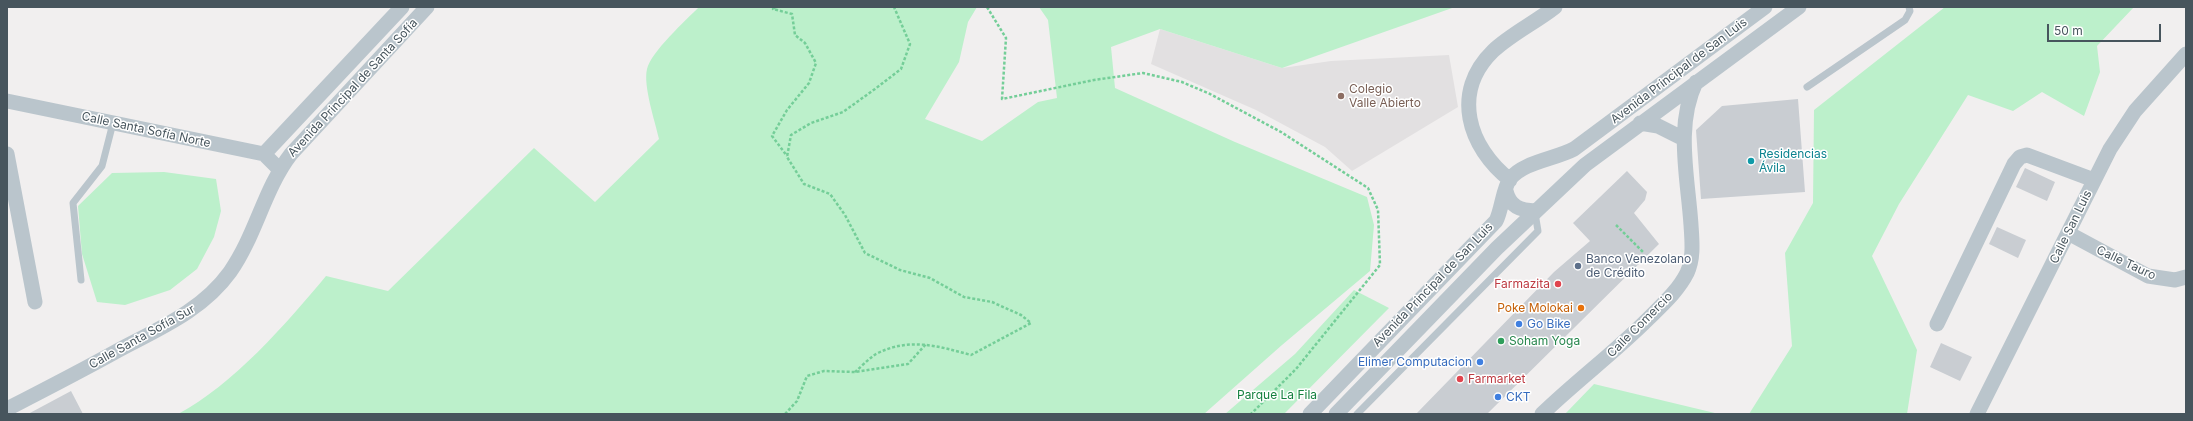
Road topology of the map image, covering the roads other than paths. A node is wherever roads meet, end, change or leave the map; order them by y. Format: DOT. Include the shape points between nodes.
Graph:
graph roads {
  1 [pos="402,7"];
  2 [pos="427,7"];
  3 [pos="1555,7"];
  4 [pos="1765,7"];
  5 [pos="1799,7"];
  6 [pos="1909,7"];
  7 [pos="2186,54"];
  8 [pos="1696,81"];
  9 [pos="1807,87"];
  10 [pos="7,101"];
  11 [pos="113,123"];
  12 [pos="1640,123"];
  13 [pos="1684,139"];
  14 [pos="7,154"];
  15 [pos="264,154"];
  16 [pos="279,169"];
  17 [pos="2094,180"];
  18 [pos="1508,185"];
  19 [pos="1535,211"];
  20 [pos="2068,233"];
  21 [pos="2186,276"];
  22 [pos="81,280"];
  23 [pos="35,302"];
  24 [pos="1937,324"];
  25 [pos="7,409"];
  26 [pos="1310,414"];
  27 [pos="1336,414"];
  28 [pos="1357,414"];
  29 [pos="1542,414"];
  30 [pos="1978,414"];
  1 -- 15 [label="street, Avenida Principal de Santa Sofía"];
  2 -- 16 [label="street, Avenida Principal de Santa Sofía"];
  3 -- 18 [label="street" via="1494,50 1485,60 1471,86 1468,116 1472,132"];
  4 -- 18 [label="street, Avenida Principal de San Luis" via="1574,149 1556,158 1526,167"];
  5 -- 8 [label="street, Avenida Principal de San Luis"];
  6 -- 9 [label="lane" via="1910,11 1905,20"];
  7 -- 17 [label="street, Calle San Luis" via="2135,111 2110,149"];
  8 -- 12 [label="street, Avenida Principal de San Luis"];
  8 -- 13 [label="street, Calle Comercio" via="1687,107"];
  10 -- 11 [label="street, Calle Santa Sofía Norte"];
  11 -- 15 [label="street, Calle Santa Sofía Norte"];
  11 -- 22 [label="lane" via="102,166 73,203"];
  12 -- 13 [label="street" via="1658,126"];
  12 -- 19 [label="street, Avenida Principal de San Luis" via="1585,165"];
  13 -- 29 [label="street, Calle Comercio" via="1693,253 1687,272 1668,299 1618,349"];
  14 -- 23 [label="street"];
  15 -- 16 [label="street"];
  16 -- 25 [label="street, Calle Santa Sofía Sur" via="241,255 215,290 173,322"];
  17 -- 20 [label="street, Calle San Luis"];
  17 -- 24 [label="street" via="2027,155 2020,158 2014,164"];
  18 -- 19 [label="street" via="1508,196 1515,207"];
  18 -- 26 [label="street, Avenida Principal de San Luis" via="1496,220"];
  19 -- 27 [label="street, Avenida Principal de San Luis"];
  19 -- 28 [label="lane" via="1538,231"];
  20 -- 21 [label="street, Calle Tauro" via="2148,276 2175,280"];
  20 -- 30 [label="street, Calle San Luis"];
}
